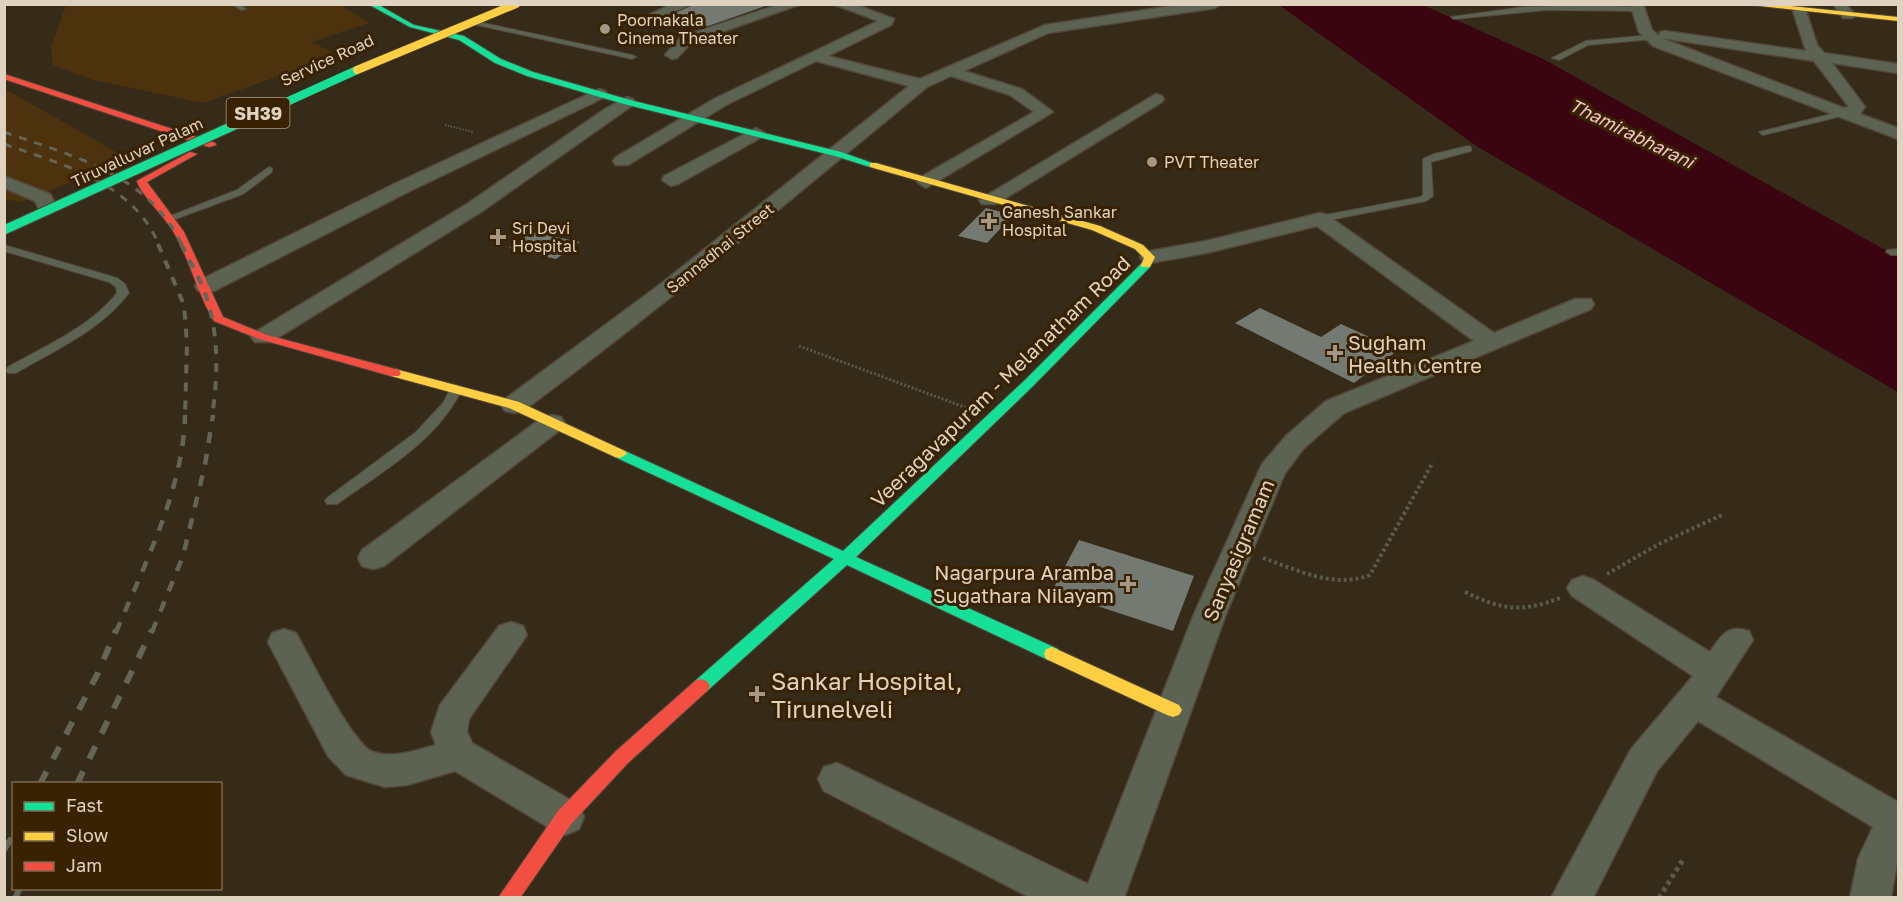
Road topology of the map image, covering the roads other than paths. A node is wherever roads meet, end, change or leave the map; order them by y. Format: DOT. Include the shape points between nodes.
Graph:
graph roads {
  1 [pos="235,4"];
  2 [pos="371,4"];
  3 [pos="500,4"];
  4 [pos="516,4"];
  5 [pos="529,4"];
  6 [pos="686,4"];
  7 [pos="795,4"];
  8 [pos="839,4"];
  9 [pos="1215,4"];
  10 [pos="1746,4"];
  11 [pos="1637,7"];
  12 [pos="243,9"];
  13 [pos="1800,10"];
  14 [pos="1844,10"];
  15 [pos="653,16"];
  16 [pos="1454,17"];
  17 [pos="1899,19"];
  18 [pos="479,24"];
  19 [pos="431,32"];
  20 [pos="452,35"];
  21 [pos="1648,35"];
  22 [pos="672,55"];
  23 [pos="812,56"];
  24 [pos="632,57"];
  25 [pos="1818,57"];
  26 [pos="1556,58"];
  27 [pos="1899,68"];
  28 [pos="949,71"];
  29 [pos="4,76"];
  30 [pos="921,84"];
  31 [pos="598,94"];
  32 [pos="1156,99"];
  33 [pos="627,102"];
  34 [pos="1843,113"];
  35 [pos="692,117"];
  36 [pos="1763,132"];
  37 [pos="756,133"];
  38 [pos="1899,134"];
  39 [pos="196,139"];
  40 [pos="212,145"];
  41 [pos="1468,149"];
  42 [pos="838,154"];
  43 [pos="622,161"];
  44 [pos="138,166"];
  45 [pos="269,170"];
  46 [pos="672,180"];
  47 [pos="4,181"];
  48 [pos="926,182"];
  49 [pos="65,200"];
  50 [pos="989,200"];
  51 [pos="49,206"];
  52 [pos="170,218"];
  53 [pos="1320,219"];
  54 [pos="4,220"];
  55 [pos="4,230"];
  56 [pos="4,240"];
  57 [pos="4,248"];
  58 [pos="1150,257"];
  59 [pos="206,286"];
  60 [pos="1582,304"];
  61 [pos="263,337"];
  62 [pos="1490,341"];
  63 [pos="12,370"];
  64 [pos="456,390"];
  65 [pos="514,405"];
  66 [pos="552,423"];
  67 [pos="332,501"];
  68 [pos="373,558"];
  69 [pos="845,558"];
  70 [pos="1583,588"];
  71 [pos="511,635"];
  72 [pos="1737,640"];
  73 [pos="284,642"];
  74 [pos="1704,687"];
  75 [pos="1173,710"];
  76 [pos="458,754"];
  77 [pos="837,779"];
  78 [pos="565,817"];
  79 [pos="1899,822"];
  80 [pos="1899,827"];
  81 [pos="508,897"];
  82 [pos="1074,897"];
  83 [pos="1103,897"];
  84 [pos="1571,897"];
  85 [pos="1870,897"];
  1 -- 12 [label="lane"];
  2 -- 19 [label="main road" via="388,16"];
  3 -- 19 [label="main road, Service Road"];
  4 -- 55 [label="main road, Tiruvalluvar Palam / SH39, bridge" via="327,82"];
  5 -- 18 [label="main road"];
  6 -- 15 [label="street"];
  7 -- 22 [label="street" via="686,40"];
  8 -- 23 [label="street" via="887,19"];
  9 -- 28 [label="street, Sannadhai Street" via="1045,28"];
  10 -- 13 [label="main road"];
  11 -- 16 [label="lane" via="1516,10"];
  11 -- 21 [label="street"];
  13 -- 14 [label="main road"];
  13 -- 25 [label="street" via="1810,46"];
  14 -- 17 [label="main road"];
  18 -- 20 [label="main road"];
  18 -- 24 [label="lane"];
  19 -- 20 [label="main road"];
  19 -- 39 [label="main road, Service Road"];
  20 -- 31 [label="main road, Veeragavapuram - Melanatham Road" via="530,74"];
  20 -- 40 [label="main road"];
  21 -- 25 [label="street"];
  21 -- 26 [label="lane" via="1586,43"];
  21 -- 34 [label="street" via="1683,54"];
  23 -- 30 [label="street"];
  23 -- 35 [label="street"];
  25 -- 27 [label="street"];
  25 -- 34 [label="street" via="1857,107"];
  28 -- 30 [label="street, Sannadhai Street"];
  28 -- 48 [label="street" via="1016,92 1045,112"];
  29 -- 39 [label="main road"];
  30 -- 42 [label="street, Sannadhai Street"];
  31 -- 33 [label="main road, Veeragavapuram - Melanatham Road"];
  31 -- 59 [label="street"];
  32 -- 50 [label="street"];
  33 -- 35 [label="main road, Veeragavapuram - Melanatham Road"];
  33 -- 61 [label="street" via="506,188"];
  34 -- 36 [label="lane"];
  34 -- 38 [label="street"];
  35 -- 37 [label="main road, Veeragavapuram - Melanatham Road"];
  35 -- 43 [label="street"];
  37 -- 42 [label="main road, Veeragavapuram - Melanatham Road"];
  37 -- 46 [label="street"];
  39 -- 40 [label="main road"];
  39 -- 44 [label="main road, Service Road"];
  40 -- 52 [label="main road" via="142,181 142,186"];
  41 -- 53 [label="lane" via="1426,160 1428,196 1423,199"];
  42 -- 48 [label="main road, Veeragavapuram - Melanatham Road"];
  42 -- 65 [label="street, Sannadhai Street" via="601,343"];
  45 -- 52 [label="lane" via="240,192"];
  47 -- 51 [label="street" via="44,198"];
  48 -- 50 [label="main road, Veeragavapuram - Melanatham Road"];
  49 -- 51 [label="lane"];
  50 -- 58 [label="main road, Veeragavapuram - Melanatham Road" via="1096,228 1139,247"];
  51 -- 54 [label="lane"];
  51 -- 56 [label="lane" via="64,209"];
  52 -- 59 [label="main road"];
  53 -- 58 [label="street"];
  53 -- 62 [label="street"];
  57 -- 63 [label="lane" via="113,280 123,293 116,304 92,321"];
  58 -- 69 [label="main road, Veeragavapuram - Melanatham Road" via="1144,269"];
  59 -- 61 [label="main road" via="216,318"];
  60 -- 62 [label="street, Sanyasigramam"];
  61 -- 64 [label="main road"];
  62 -- 75 [label="street, Sanyasigramam" via="1335,407 1295,442 1272,470"];
  64 -- 65 [label="main road"];
  64 -- 67 [label="lane" via="444,413 430,426"];
  65 -- 66 [label="main road"];
  66 -- 68 [label="street"];
  66 -- 69 [label="main road"];
  69 -- 75 [label="main road"];
  69 -- 78 [label="main road, Veeragavapuram - Melanatham Road" via="622,757"];
  70 -- 74 [label="street"];
  71 -- 76 [label="street" via="452,715 449,732"];
  72 -- 74 [label="street"];
  73 -- 76 [label="street" via="341,745 359,764 385,771 407,769"];
  74 -- 79 [label="street"];
  74 -- 84 [label="street" via="1644,760"];
  75 -- 83 [label="street, Sanyasigramam"];
  76 -- 78 [label="street"];
  77 -- 82 [label="street"];
  78 -- 81 [label="main road, Veeragavapuram - Melanatham Road"];
  80 -- 85 [label="street" via="1888,835"];
}
